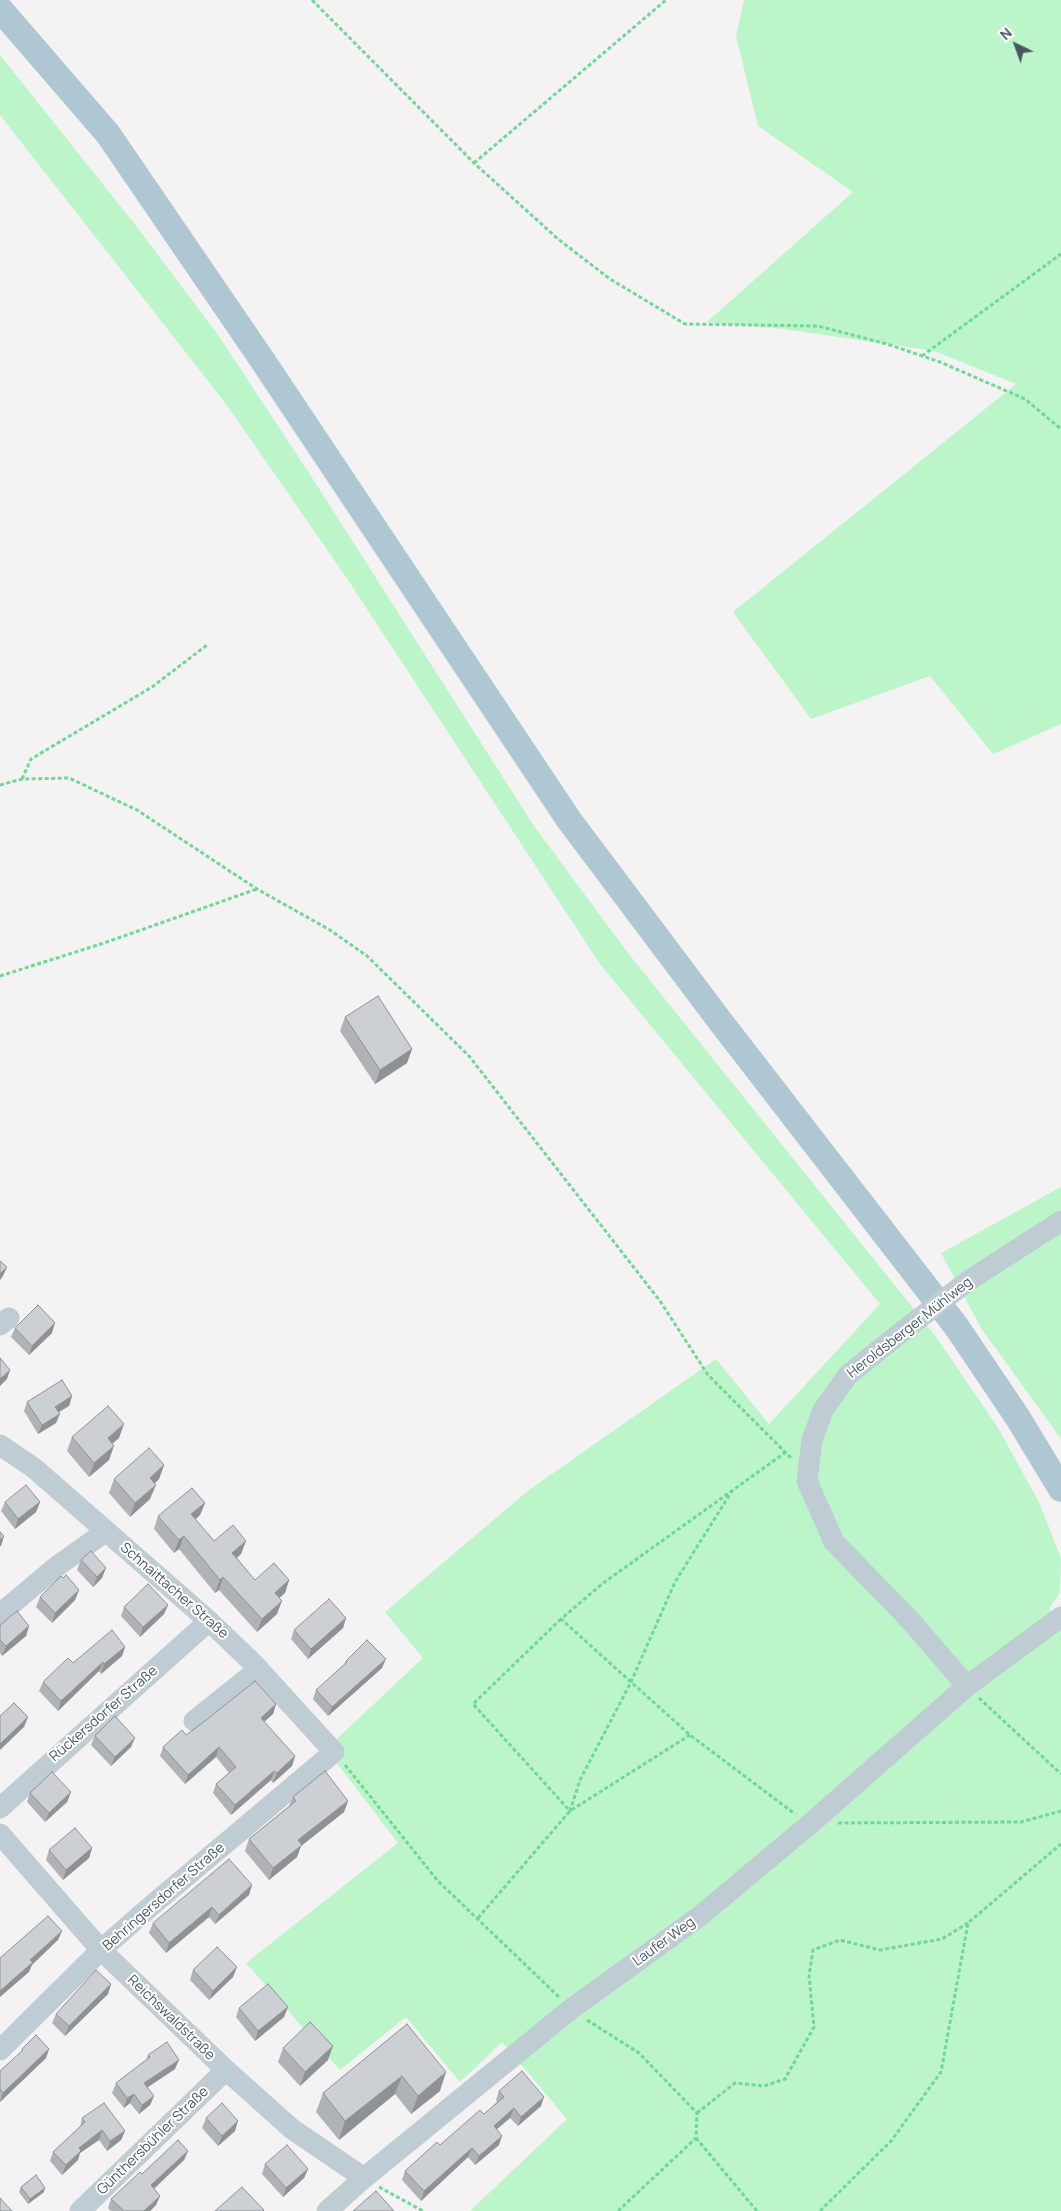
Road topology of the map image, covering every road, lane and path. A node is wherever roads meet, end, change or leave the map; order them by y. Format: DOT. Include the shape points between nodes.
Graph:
graph roads {
  1 [pos="312,0"];
  2 [pos="666,0"];
  3 [pos="0,9"];
  4 [pos="474,163"];
  5 [pos="1061,254"];
  6 [pos="922,356"];
  7 [pos="1061,429"];
  8 [pos="207,646"];
  9 [pos="22,779"];
  10 [pos="0,786"];
  11 [pos="257,889"];
  12 [pos="0,976"];
  13 [pos="1061,1221"];
  14 [pos="0,1445"];
  15 [pos="786,1452"];
  16 [pos="808,1481"];
  17 [pos="734,1489"];
  18 [pos="1060,1489"];
  19 [pos="105,1532"];
  20 [pos="0,1614"];
  21 [pos="1061,1617"];
  22 [pos="561,1619"];
  23 [pos="209,1621"];
  24 [pos="1061,1635"];
  25 [pos="994,1666"];
  26 [pos="259,1669"];
  27 [pos="632,1682"];
  28 [pos="967,1686"];
  29 [pos="194,1721"];
  30 [pos="690,1735"];
  31 [pos="334,1752"];
  32 [pos="1061,1774"];
  33 [pos="0,1808"];
  34 [pos="570,1811"];
  35 [pos="1061,1811"];
  36 [pos="810,1824"];
  37 [pos="0,1834"];
  38 [pos="1061,1844"];
  39 [pos="478,1918"];
  40 [pos="968,1922"];
  41 [pos="101,1950"];
  42 [pos="571,2009"];
  43 [pos="0,2050"];
  44 [pos="226,2070"];
  45 [pos="697,2114"];
  46 [pos="696,2138"];
  47 [pos="364,2178"];
  48 [pos="80,2211"];
  49 [pos="327,2211"];
  50 [pos="423,2211"];
  51 [pos="618,2211"];
  52 [pos="757,2211"];
  53 [pos="820,2211"];
  1 -- 4 [label="path"];
  2 -- 4 [label="path"];
  3 -- 18 [label="main road" via="108,134 569,820 956,1326 1018,1418"];
  4 -- 6 [label="path" via="558,239 610,279 685,324 818,326"];
  5 -- 6 [label="path"];
  6 -- 7 [label="path" via="1026,399"];
  8 -- 9 [label="path" via="152,688 31,759"];
  9 -- 10 [label="path"];
  9 -- 11 [label="path" via="69,778 137,810"];
  11 -- 12 [label="path"];
  11 -- 15 [label="path" via="330,930 366,956 469,1056 660,1301 708,1375"];
  13 -- 16 [label="street, Heroldsberger Mühlweg, bridge" via="968,1281 848,1375 823,1410 812,1440"];
  14 -- 19 [label="street, Schnaittacher Straße" via="34,1468"];
  15 -- 16 [label="path"];
  15 -- 17 [label="path"];
  16 -- 28 [label="street, Heroldsberger Mühlweg" via="834,1542 909,1619"];
  17 -- 22 [label="path" via="602,1584"];
  17 -- 27 [label="path" via="675,1582"];
  19 -- 20 [label="street" via="56,1567"];
  19 -- 23 [label="street, Schnaittacher Straße"];
  21 -- 25 [label="street, Laufer Weg"];
  22 -- 27 [label="path"];
  22 -- 34 [label="path" via="473,1704"];
  23 -- 26 [label="street, Schnaittacher Straße"];
  23 -- 33 [label="street, Rückersdorfer Straße"];
  24 -- 25 [label="street, Laufer Weg"];
  25 -- 28 [label="street, Laufer Weg"];
  26 -- 29 [label="street"];
  26 -- 31 [label="street, Schnaittacher Straße"];
  27 -- 30 [label="path"];
  27 -- 34 [label="path" via="580,1780"];
  28 -- 32 [label="path"];
  28 -- 36 [label="street, Laufer Weg"];
  30 -- 34 [label="path"];
  30 -- 36 [label="path"];
  31 -- 39 [label="path" via="438,1880"];
  31 -- 41 [label="street, Behringersdorfer Straße"];
  34 -- 39 [label="path"];
  35 -- 36 [label="path" via="1021,1822"];
  36 -- 42 [label="street, Laufer Weg" via="700,1916"];
  37 -- 41 [label="street, Reichswaldstraße"];
  38 -- 40 [label="path"];
  39 -- 42 [label="path"];
  40 -- 45 [label="path" via="942,1939 880,1950 840,1940 814,1950 809,1976 814,2027 785,2079 764,2086 735,2083"];
  40 -- 53 [label="path" via="941,2072 890,2142"];
  41 -- 43 [label="street, Behringersdorfer Straße"];
  41 -- 44 [label="street, Reichswaldstraße"];
  42 -- 45 [label="path" via="639,2053"];
  42 -- 47 [label="street, Laufer Weg"];
  44 -- 47 [label="street, Reichswaldstraße" via="292,2129"];
  44 -- 48 [label="street, Günthersbühler Straße"];
  45 -- 46 [label="path"];
  46 -- 51 [label="path"];
  46 -- 52 [label="path"];
  47 -- 49 [label="street, Laufer Weg"];
  47 -- 50 [label="path"];
}
